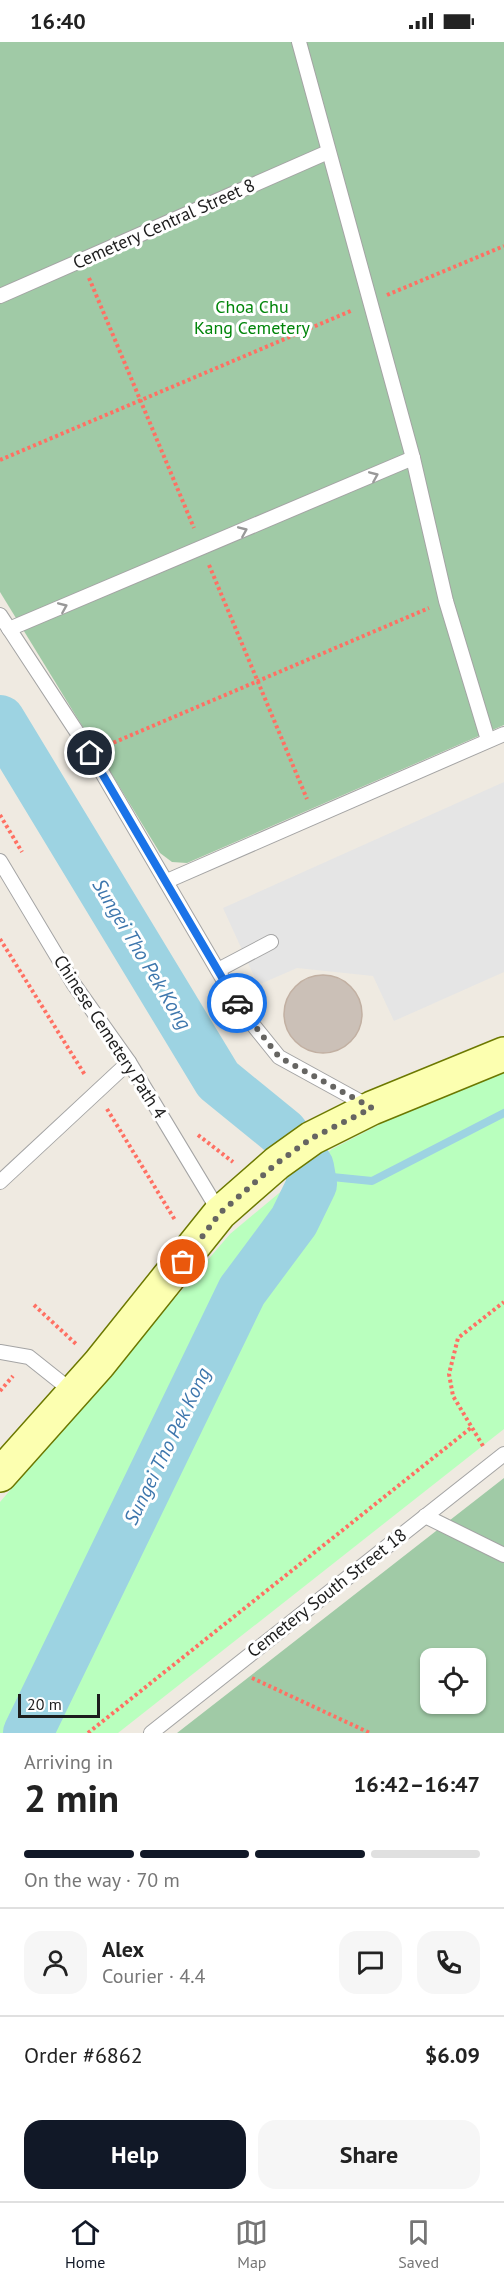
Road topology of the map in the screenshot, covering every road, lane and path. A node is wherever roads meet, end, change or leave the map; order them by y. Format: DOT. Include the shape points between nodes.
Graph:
graph roads {
  1 [pos="299,42"];
  2 [pos="328,152"];
  3 [pos="504,246"];
  4 [pos="0,296"];
  5 [pos="370,302"];
  6 [pos="413,458"];
  7 [pos="0,460"];
  8 [pos="446,601"];
  9 [pos="0,615"];
  10 [pos="9,629"];
  11 [pos="504,734"];
  12 [pos="488,740"];
  13 [pos="90,753"];
  14 [pos="0,861"];
  15 [pos="167,881"];
  16 [pos="271,942"];
  17 [pos="218,970"];
  18 [pos="504,1054"];
  19 [pos="129,1062"];
  20 [pos="372,1108"];
  21 [pos="0,1182"];
  22 [pos="220,1213"];
  23 [pos="504,1302"];
  24 [pos="34,1305"];
  25 [pos="0,1352"];
  26 [pos="99,1365"];
  27 [pos="75,1393"];
  28 [pos="472,1427"];
  29 [pos="504,1454"];
  30 [pos="492,1462"];
  31 [pos="0,1475"];
  32 [pos="425,1516"];
  33 [pos="504,1555"];
  34 [pos="232,1668"];
  35 [pos="88,1733"];
  36 [pos="151,1733"];
  37 [pos="370,1733"];
  1 -- 2 [label="lane"];
  2 -- 4 [label="lane, Cemetery Central Street 8"];
  2 -- 5 [label="lane"];
  3 -- 5 [label="path"];
  5 -- 6 [label="lane"];
  5 -- 7 [label="path"];
  6 -- 8 [label="lane"];
  10 -- 6 [label="lane, one-way"];
  8 -- 12 [label="lane"];
  8 -- 13 [label="path"];
  9 -- 10 [label="lane"];
  10 -- 13 [label="lane"];
  11 -- 12 [label="lane"];
  12 -- 15 [label="lane"];
  13 -- 15 [label="lane"];
  14 -- 19 [label="lane, Chinese Cemetery Path 4" via="73,983"];
  15 -- 17 [label="lane"];
  16 -- 17 [label="lane"];
  17 -- 20 [label="lane" via="241,1010 279,1057"];
  18 -- 20 [label="street"];
  19 -- 21 [label="lane"];
  19 -- 22 [label="lane, Chinese Cemetery Path 4"];
  20 -- 22 [label="street" via="312,1138"];
  22 -- 26 [label="street"];
  23 -- 28 [label="path" via="458,1338 449,1374 453,1396"];
  24 -- 26 [label="path"];
  25 -- 27 [label="lane" via="29,1357"];
  26 -- 27 [label="street"];
  27 -- 31 [label="street"];
  28 -- 30 [label="path"];
  28 -- 35 [label="path"];
  29 -- 30 [label="lane, Cemetery South Street 18"];
  30 -- 32 [label="lane, Cemetery South Street 18"];
  32 -- 33 [label="lane"];
  32 -- 34 [label="lane, Cemetery South Street 18"];
  34 -- 36 [label="lane, Cemetery South Street 18"];
  34 -- 37 [label="path"];
}
